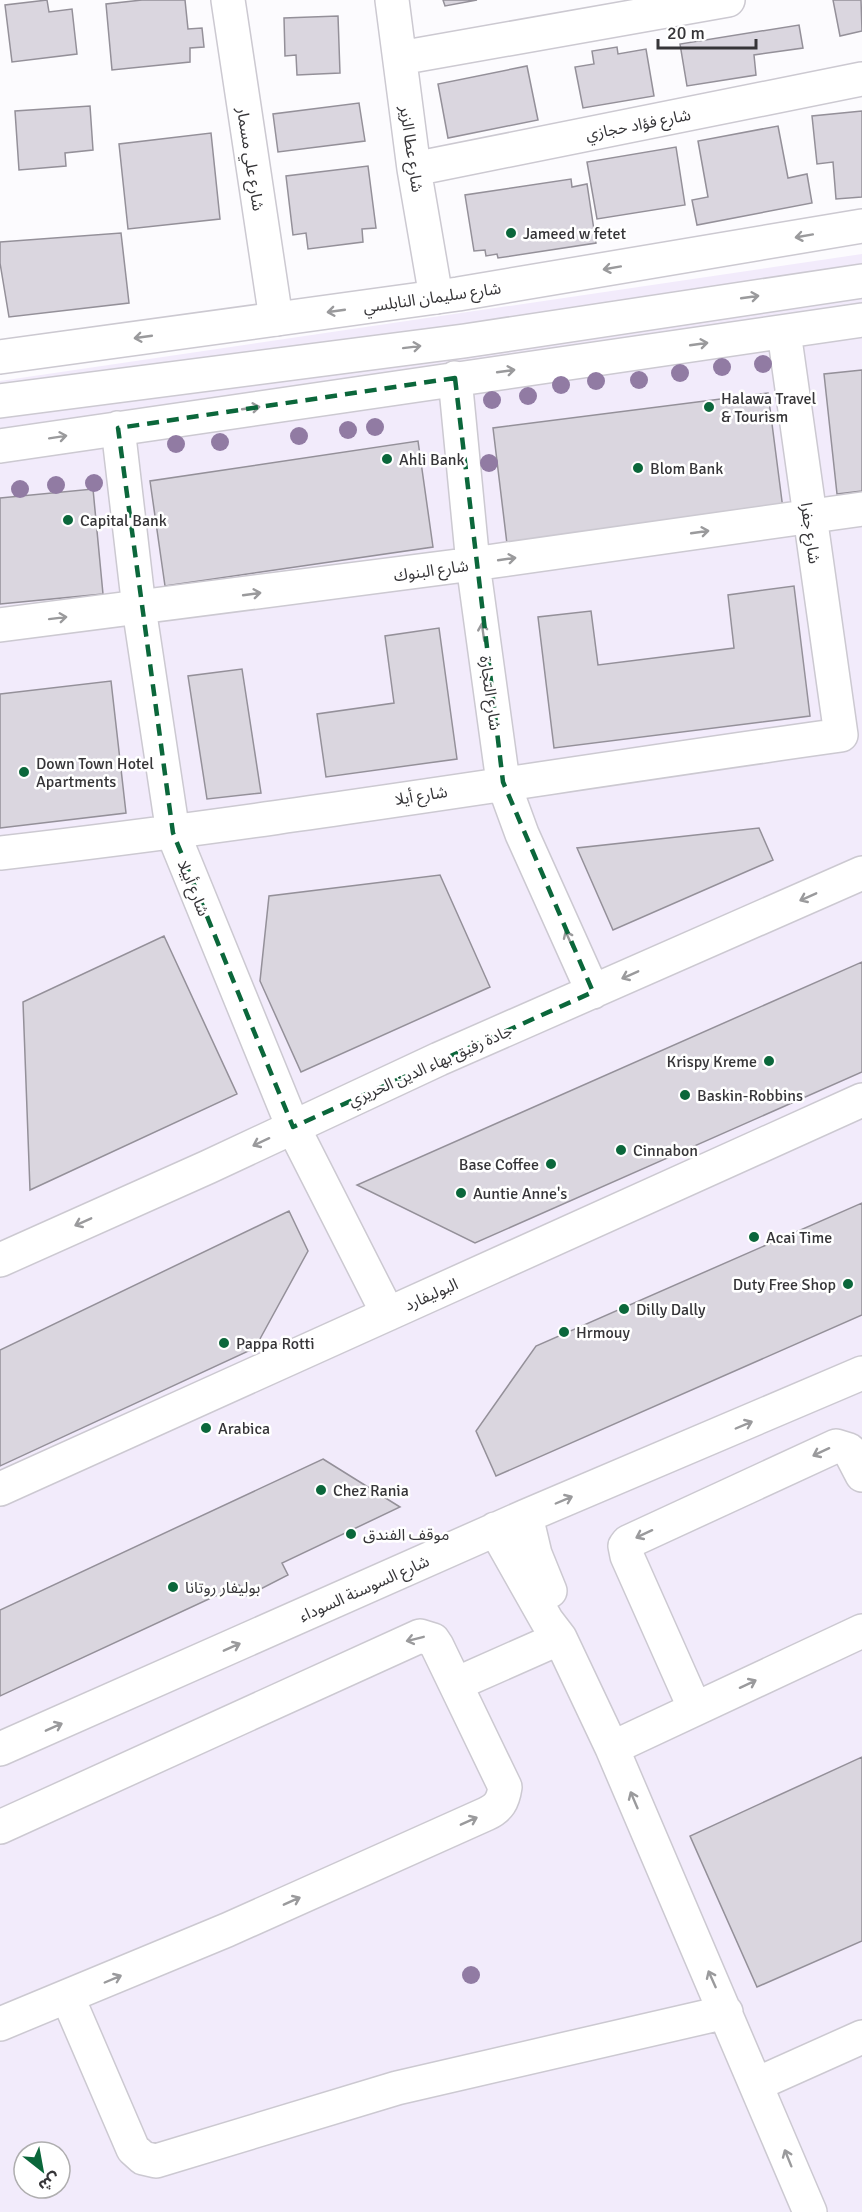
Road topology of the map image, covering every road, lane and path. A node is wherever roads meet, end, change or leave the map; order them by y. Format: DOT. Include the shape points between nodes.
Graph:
graph roads {
  1 [pos="228,0"];
  2 [pos="392,0"];
  3 [pos="728,0"];
  4 [pos="400,58"];
  5 [pos="862,79"];
  6 [pos="414,169"];
  7 [pos="862,226"];
  8 [pos="862,281"];
  9 [pos="436,297"];
  10 [pos="276,319"];
  11 [pos="862,320"];
  12 [pos="784,332"];
  13 [pos="0,357"];
  14 [pos="455,378"];
  15 [pos="0,400"];
  16 [pos="117,428"];
  17 [pos="0,446"];
  18 [pos="862,509"];
  19 [pos="808,517"];
  20 [pos="473,564"];
  21 [pos="139,608"];
  22 [pos="0,625"];
  23 [pos="841,735"];
  24 [pos="503,782"];
  25 [pos="173,833"];
  26 [pos="0,853"];
  27 [pos="862,873"];
  28 [pos="593,992"];
  29 [pos="862,1100"];
  30 [pos="293,1127"];
  31 [pos="0,1258"];
  32 [pos="388,1314"];
  33 [pos="862,1373"];
  34 [pos="862,1475"];
  35 [pos="0,1489"];
  36 [pos="526,1516"];
  37 [pos="495,1529"];
  38 [pos="862,1631"];
  39 [pos="560,1638"];
  40 [pos="456,1684"];
  41 [pos="694,1709"];
  42 [pos="612,1748"];
  43 [pos="0,1749"];
  44 [pos="0,1827"];
  45 [pos="68,1998"];
  46 [pos="726,2012"];
  47 [pos="0,2024"];
  48 [pos="862,2037"];
  49 [pos="758,2084"];
  50 [pos="810,2212"];
  1 -- 10 [label="street, شارع علي مسمار"];
  2 -- 4 [label="street, شارع عطا الزير"];
  3 -- 4 [label="street"];
  4 -- 6 [label="street, شارع عطا الزير"];
  5 -- 6 [label="street, شارع فؤاد حجازي"];
  6 -- 9 [label="street, شارع عطا الزير"];
  7 -- 9 [label="street, شارع سليمان النابلسي, one-way"];
  15 -- 8 [label="street, one-way" via="464,341"];
  9 -- 10 [label="street, شارع سليمان النابلسي, one-way"];
  10 -- 13 [label="street, شارع سليمان النابلسي, one-way"];
  11 -- 12 [label="street"];
  14 -- 12 [label="street, one-way"];
  12 -- 19 [label="street, شارع جفرا"];
  16 -- 14 [label="street, one-way"];
  14 -- 20 [label="street, شارع التجارة"];
  17 -- 16 [label="street, one-way"];
  16 -- 21 [label="street, شارع أبيلا"];
  18 -- 19 [label="street, شارع البنوك"];
  20 -- 19 [label="street, شارع البنوك, one-way"];
  19 -- 23 [label="street, شارع جفرا"];
  21 -- 20 [label="street, شارع البنوك, one-way"];
  24 -- 20 [label="street, شارع التجارة, one-way"];
  22 -- 21 [label="street, شارع البنوك, one-way"];
  21 -- 25 [label="street, شارع أبيلا"];
  23 -- 24 [label="street, شارع أيلا"];
  24 -- 25 [label="street, شارع أيلا"];
  28 -- 24 [label="street, شارع التجارة, one-way" via="522,834"];
  25 -- 26 [label="street, شارع أيلا"];
  25 -- 30 [label="street, شارع أبيلا"];
  27 -- 28 [label="street, جادة رفيق بهاء الدين الحريري, one-way"];
  28 -- 30 [label="street, جادة رفيق بهاء الدين الحريري"];
  29 -- 32 [label="street, البوليفارد"];
  30 -- 31 [label="street, جادة رفيق بهاء الدين الحريري, one-way"];
  30 -- 32 [label="street, شارع أبيلا"];
  32 -- 35 [label="street, البوليفارد"];
  36 -- 33 [label="street, شارع السوسنة السوداء, one-way"];
  34 -- 41 [label="street, one-way" via="849,1450 836,1446 625,1546"];
  36 -- 37 [label="street, شارع السوسنة السوداء"];
  36 -- 39 [label="street" via="540,1568 561,1617"];
  37 -- 39 [label="street"];
  43 -- 37 [label="street, شارع السوسنة السوداء, one-way"];
  41 -- 38 [label="street, one-way"];
  39 -- 40 [label="street"];
  39 -- 42 [label="street"];
  40 -- 44 [label="street, one-way" via="433,1640 427,1636 413,1638"];
  45 -- 40 [label="street, one-way" via="496,1809 505,1786"];
  41 -- 42 [label="street"];
  46 -- 42 [label="street, one-way"];
  45 -- 46 [label="street" via="133,2149 143,2158 156,2161 397,2088"];
  45 -- 47 [label="street"];
  46 -- 49 [label="street"];
  48 -- 49 [label="street"];
  50 -- 49 [label="street, one-way"];
}
